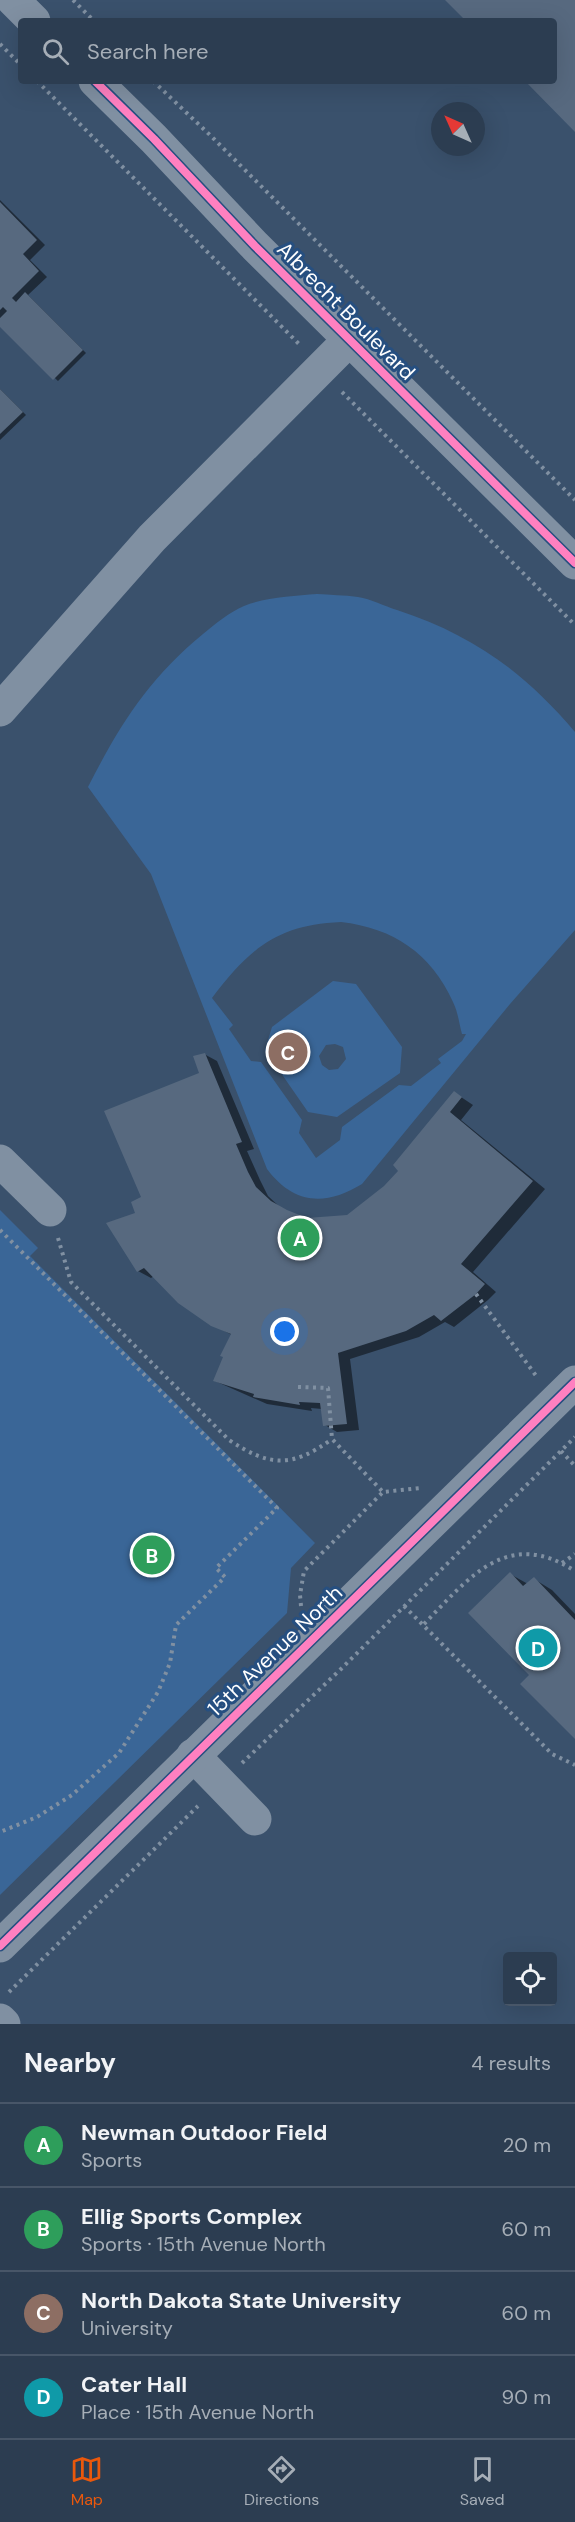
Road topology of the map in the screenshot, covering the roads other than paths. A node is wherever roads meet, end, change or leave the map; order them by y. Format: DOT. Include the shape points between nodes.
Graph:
graph roads {
  1 [pos="13,0"];
  2 [pos="31,18"];
  3 [pos="97,84"];
  4 [pos="349,339"];
  5 [pos="575,563"];
  6 [pos="0,710"];
  7 [pos="0,1161"];
  8 [pos="50,1210"];
  9 [pos="575,1382"];
  10 [pos="193,1755"];
  11 [pos="255,1819"];
  12 [pos="0,1947"];
  1 -- 2 [label="street"];
  3 -- 4 [label="street, Albrecht Boulevard"];
  4 -- 5 [label="street, Albrecht Boulevard"];
  4 -- 6 [label="street" via="152,538"];
  7 -- 8 [label="street"];
  9 -- 10 [label="street, 15th Avenue North"];
  10 -- 11 [label="street"];
  10 -- 12 [label="street, 15th Avenue North"];
}
